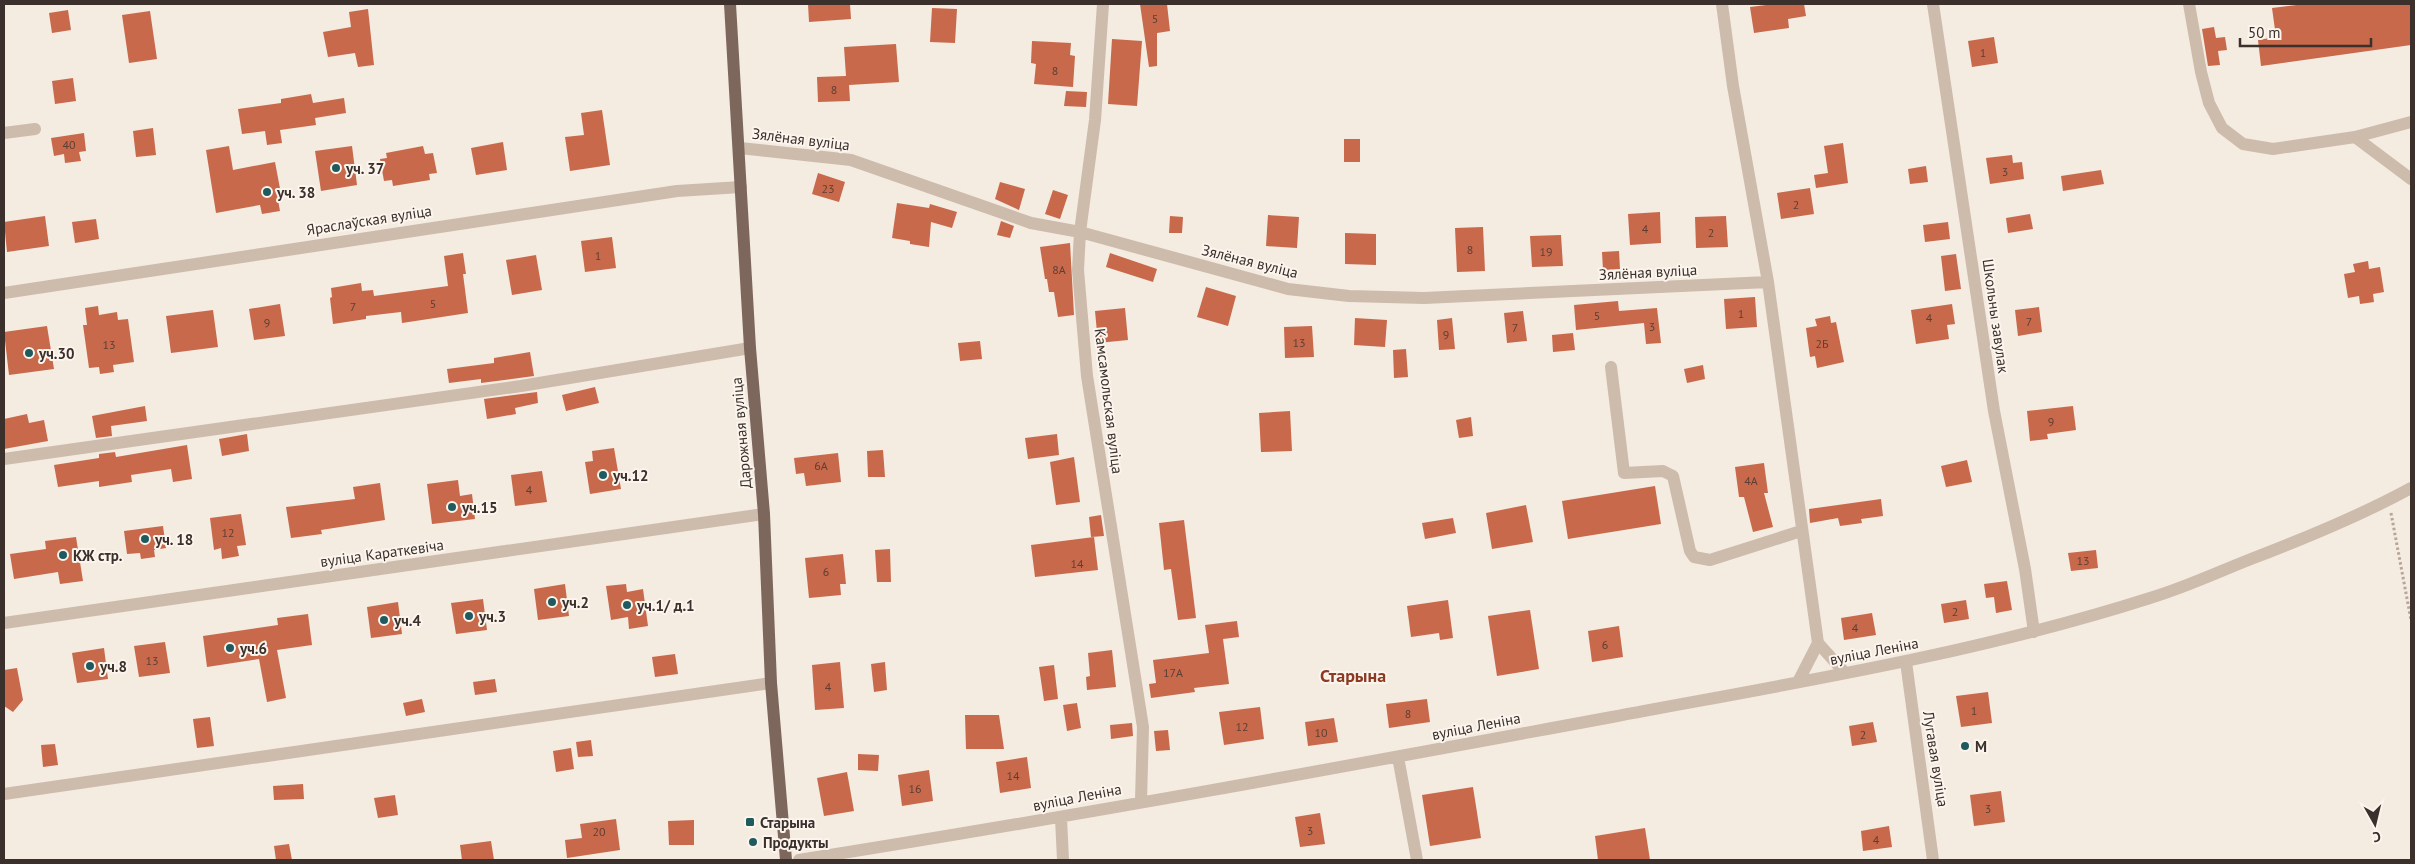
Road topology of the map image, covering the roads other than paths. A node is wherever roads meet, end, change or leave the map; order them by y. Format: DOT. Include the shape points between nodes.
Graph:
graph roads {
  1 [pos="730,4"];
  2 [pos="1103,4"];
  3 [pos="1722,4"];
  4 [pos="1933,4"];
  5 [pos="2189,4"];
  6 [pos="2411,122"];
  7 [pos="34,129"];
  8 [pos="4,133"];
  9 [pos="2355,137"];
  10 [pos="740,148"];
  11 [pos="2411,179"];
  12 [pos="740,187"];
  13 [pos="1080,232"];
  14 [pos="1768,282"];
  15 [pos="4,292"];
  16 [pos="750,348"];
  17 [pos="1611,367"];
  18 [pos="4,459"];
  19 [pos="2411,488"];
  20 [pos="764,514"];
  21 [pos="1801,530"];
  22 [pos="4,623"];
  23 [pos="2034,632"];
  24 [pos="1818,643"];
  25 [pos="1906,662"];
  26 [pos="1845,674"];
  27 [pos="1798,682"];
  28 [pos="771,683"];
  29 [pos="1398,757"];
  30 [pos="4,794"];
  31 [pos="1141,801"];
  32 [pos="1061,818"];
  33 [pos="786,860"];
  34 [pos="799,860"];
  35 [pos="1063,860"];
  36 [pos="1417,860"];
  37 [pos="1933,860"];
  1 -- 10 [label="main road, Дарожная вуліца"];
  2 -- 13 [label="street, Камсамольская вуліца" via="1095,120"];
  3 -- 14 [label="street" via="1733,86"];
  4 -- 23 [label="street, Школьны завулак" via="1994,411"];
  5 -- 9 [label="street" via="2209,103 2222,128 2243,144 2273,149"];
  6 -- 9 [label="street"];
  7 -- 8 [label="street"];
  9 -- 11 [label="street"];
  10 -- 12 [label="main road, Дарожная вуліца"];
  10 -- 13 [label="street, Зялёная вуліца" via="851,160 1031,223"];
  12 -- 15 [label="street, Яраслаўская вуліца" via="677,191"];
  12 -- 16 [label="main road, Дарожная вуліца"];
  13 -- 14 [label="street, Зялёная вуліца" via="1288,289 1349,296 1424,298"];
  13 -- 31 [label="street, Камсамольская вуліца" via="1078,270 1087,376 1143,726"];
  14 -- 21 [label="street"];
  16 -- 18 [label="street" via="521,386"];
  16 -- 20 [label="main road, Дарожная вуліца"];
  17 -- 21 [label="street" via="1624,473 1662,471 1673,476 1694,557 1710,560"];
  19 -- 23 [label="street, вуліца Леніна" via="2321,532 2154,598"];
  20 -- 22 [label="street, вуліца Караткевіча"];
  20 -- 28 [label="main road, Дарожная вуліца"];
  21 -- 24 [label="street"];
  23 -- 25 [label="street, вуліца Леніна"];
  24 -- 26 [label="street"];
  24 -- 27 [label="street"];
  25 -- 26 [label="street, вуліца Леніна"];
  25 -- 37 [label="street, Лугавая вуліца"];
  26 -- 27 [label="street, вуліца Леніна"];
  27 -- 29 [label="street, вуліца Леніна"];
  28 -- 30 [label="street"];
  28 -- 33 [label="main road, Дарожная вуліца"];
  29 -- 31 [label="street, вуліца Леніна"];
  29 -- 36 [label="street"];
  31 -- 32 [label="street, вуліца Леніна"];
  32 -- 34 [label="street, вуліца Леніна"];
  32 -- 35 [label="street"];
}
